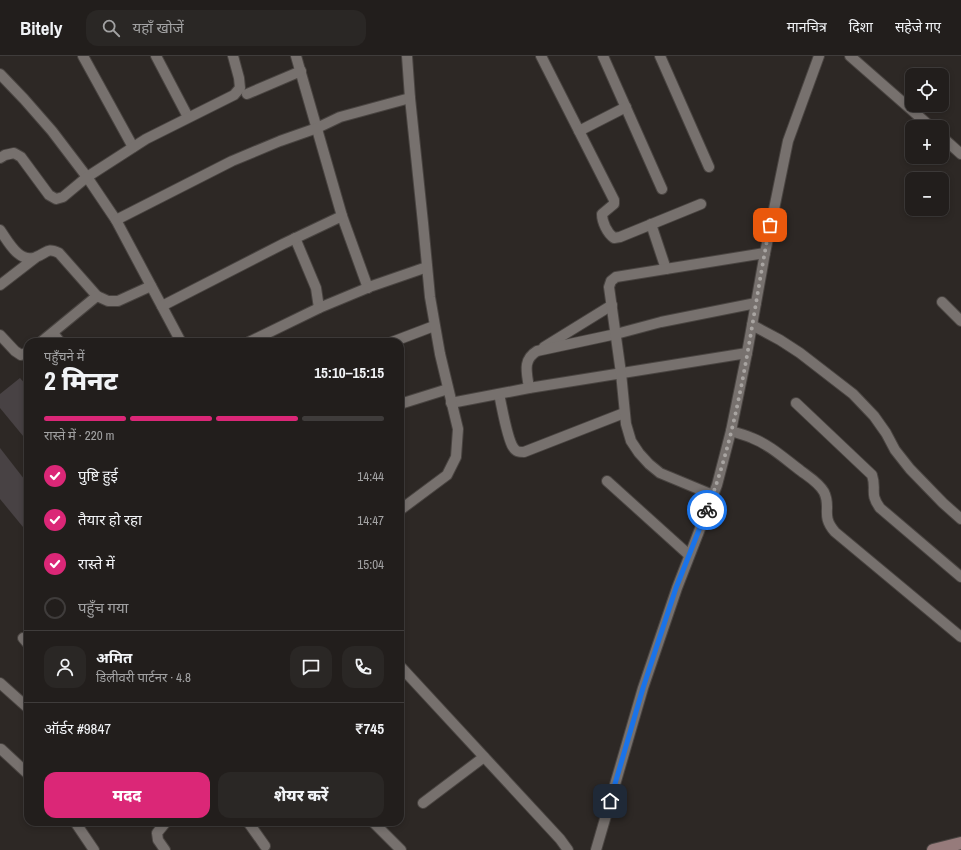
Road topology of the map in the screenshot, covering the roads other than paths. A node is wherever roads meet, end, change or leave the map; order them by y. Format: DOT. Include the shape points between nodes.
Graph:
graph roads {
  1 [pos="83,56"];
  2 [pos="156,56"];
  3 [pos="233,56"];
  4 [pos="296,56"];
  5 [pos="407,56"];
  6 [pos="541,56"];
  7 [pos="603,56"];
  8 [pos="660,56"];
  9 [pos="819,56"];
  10 [pos="850,56"];
  11 [pos="301,71"];
  12 [pos="0,74"];
  13 [pos="247,94"];
  14 [pos="410,98"];
  15 [pos="626,107"];
  16 [pos="188,117"];
  17 [pos="923,120"];
  18 [pos="317,128"];
  19 [pos="580,131"];
  20 [pos="949,143"];
  21 [pos="133,147"];
  22 [pos="961,154"];
  23 [pos="0,158"];
  24 [pos="710,167"];
  25 [pos="87,177"];
  26 [pos="662,188"];
  27 [pos="701,204"];
  28 [pos="342,216"];
  29 [pos="116,220"];
  30 [pos="651,224"];
  31 [pos="0,230"];
  32 [pos="295,238"];
  33 [pos="765,253"];
  34 [pos="35,258"];
  35 [pos="427,267"];
  36 [pos="666,269"];
  37 [pos="0,285"];
  38 [pos="151,286"];
  39 [pos="368,288"];
  40 [pos="97,296"];
  41 [pos="942,302"];
  42 [pos="756,303"];
  43 [pos="612,305"];
  44 [pos="162,306"];
  45 [pos="319,308"];
  46 [pos="961,321"];
  47 [pos="434,326"];
  48 [pos="752,326"];
  49 [pos="53,333"];
  50 [pos="616,334"];
  51 [pos="0,335"];
  52 [pos="47,338"];
  53 [pos="57,338"];
  54 [pos="179,338"];
  55 [pos="257,338"];
  56 [pos="402,338"];
  57 [pos="537,351"];
  58 [pos="747,352"];
  59 [pos="24,354"];
  60 [pos="621,373"];
  61 [pos="529,388"];
  62 [pos="448,389"];
  63 [pos="499,394"];
  64 [pos="404,403"];
  65 [pos="451,403"];
  66 [pos="796,403"];
  67 [pos="624,413"];
  68 [pos="731,431"];
  69 [pos="607,481"];
  70 [pos="713,495"];
  71 [pos="404,507"];
  72 [pos="961,519"];
  73 [pos="690,555"];
  74 [pos="961,578"];
  75 [pos="961,637"];
  76 [pos="404,670"];
  77 [pos="0,683"];
  78 [pos="24,704"];
  79 [pos="2,750"];
  80 [pos="484,757"];
  81 [pos="24,770"];
  82 [pos="423,803"];
  83 [pos="78,826"];
  84 [pos="161,826"];
  85 [pos="251,826"];
  86 [pos="377,826"];
  87 [pos="961,843"];
  88 [pos="265,846"];
  89 [pos="94,850"];
  90 [pos="165,850"];
  91 [pos="401,850"];
  92 [pos="568,850"];
  93 [pos="596,850"];
  94 [pos="933,850"];
  1 -- 21 [label="street"];
  2 -- 16 [label="street"];
  3 -- 16 [label="street" via="240,88 226,100"];
  4 -- 11 [label="street"];
  5 -- 14 [label="street"];
  6 -- 19 [label="street"];
  7 -- 15 [label="street"];
  8 -- 24 [label="street"];
  9 -- 33 [label="street" via="788,141"];
  10 -- 17 [label="street"];
  11 -- 13 [label="street"];
  11 -- 18 [label="street"];
  12 -- 25 [label="street" via="52,131"];
  14 -- 18 [label="street" via="340,117"];
  14 -- 35 [label="street"];
  15 -- 19 [label="street"];
  15 -- 26 [label="street"];
  16 -- 21 [label="street"];
  18 -- 28 [label="street"];
  18 -- 29 [label="street" via="232,161"];
  19 -- 30 [label="street" via="614,200 614,204 602,214 610,235 614,238 620,237"];
  20 -- 22 [label="street"];
  21 -- 25 [label="street"];
  23 -- 25 [label="street" via="14,153 21,157 49,195 56,199 63,197"];
  25 -- 29 [label="street"];
  27 -- 30 [label="street"];
  28 -- 32 [label="street"];
  28 -- 39 [label="street"];
  29 -- 38 [label="street"];
  30 -- 36 [label="street"];
  31 -- 34 [label="street" via="21,256"];
  32 -- 44 [label="street"];
  32 -- 45 [label="street" via="316,288"];
  33 -- 36 [label="street"];
  33 -- 42 [label="street"];
  34 -- 37 [label="street"];
  34 -- 40 [label="street" via="46,251 53,250 59,253"];
  35 -- 39 [label="street"];
  35 -- 47 [label="street"];
  36 -- 43 [label="street" via="616,277 609,287"];
  38 -- 40 [label="street" via="118,301 108,301"];
  38 -- 44 [label="street"];
  39 -- 45 [label="street"];
  40 -- 49 [label="street"];
  41 -- 46 [label="street"];
  42 -- 48 [label="street"];
  42 -- 50 [label="street"];
  43 -- 50 [label="street"];
  43 -- 57 [label="street"];
  44 -- 54 [label="street"];
  45 -- 55 [label="street"];
  47 -- 56 [label="street"];
  47 -- 62 [label="street"];
  48 -- 58 [label="street"];
  48 -- 72 [label="street" via="800,352 853,394 874,416 910,469"];
  49 -- 52 [label="street"];
  49 -- 53 [label="street"];
  50 -- 57 [label="street"];
  50 -- 60 [label="street"];
  51 -- 59 [label="street" via="15,351 21,355"];
  57 -- 61 [label="street" via="530,355 527,361"];
  58 -- 60 [label="street"];
  58 -- 68 [label="street"];
  60 -- 61 [label="street"];
  60 -- 67 [label="street"];
  61 -- 63 [label="street"];
  62 -- 64 [label="street"];
  62 -- 65 [label="street"];
  63 -- 65 [label="street"];
  63 -- 67 [label="street" via="510,441 518,452 524,452"];
  65 -- 71 [label="street" via="458,429 456,457 447,475"];
  66 -- 74 [label="street" via="872,475 875,502 880,508"];
  67 -- 70 [label="street" via="631,441 649,464 660,473"];
  68 -- 70 [label="street"];
  68 -- 75 [label="street" via="764,444 816,482 827,501 826,517 835,532"];
  69 -- 73 [label="street"];
  70 -- 73 [label="street"];
  73 -- 93 [label="street" via="676,588 643,688"];
  76 -- 80 [label="street"];
  77 -- 78 [label="street"];
  79 -- 81 [label="street"];
  80 -- 82 [label="street"];
  80 -- 92 [label="street"];
  83 -- 89 [label="street"];
  84 -- 90 [label="street" via="157,833 158,840"];
  85 -- 88 [label="street"];
  86 -- 91 [label="street"];
  87 -- 94 [label="street"];
}
